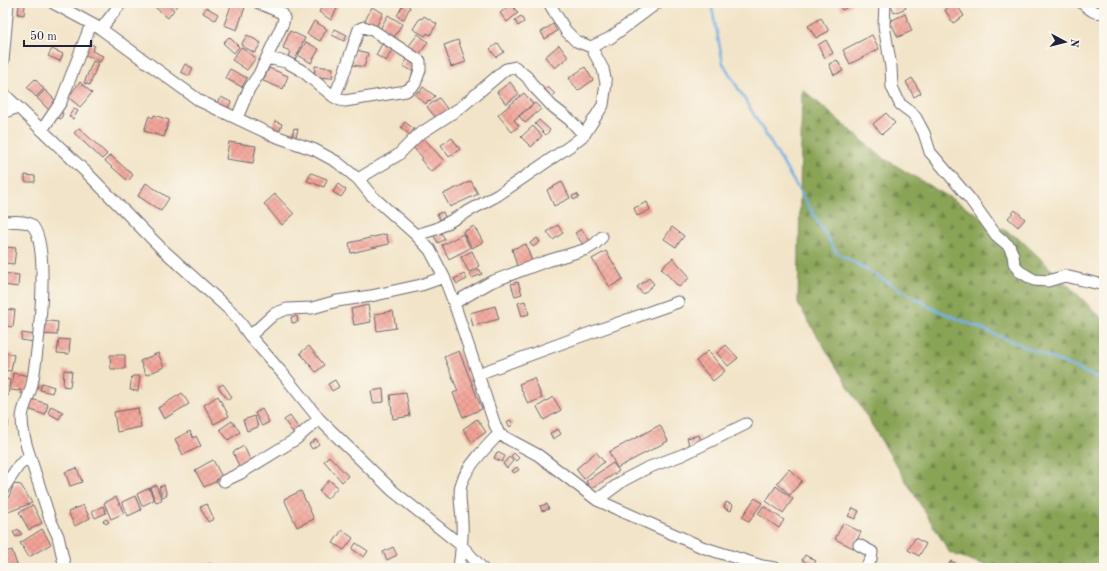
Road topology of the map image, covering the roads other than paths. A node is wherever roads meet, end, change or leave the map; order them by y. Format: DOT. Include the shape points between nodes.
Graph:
graph roads {
  1 [pos="8,3"];
  2 [pos="53,3"];
  3 [pos="121,3"];
  4 [pos="259,3"];
  5 [pos="549,3"];
  6 [pos="657,3"];
  7 [pos="885,3"];
  8 [pos="1082,3"];
  9 [pos="1104,11"];
  10 [pos="91,24"];
  11 [pos="101,29"];
  12 [pos="591,47"];
  13 [pos="267,58"];
  14 [pos="3,61"];
  15 [pos="3,93"];
  16 [pos="334,96"];
  17 [pos="18,107"];
  18 [pos="3,113"];
  19 [pos="236,118"];
  20 [pos="42,130"];
  21 [pos="584,135"];
  22 [pos="358,179"];
  23 [pos="3,222"];
  24 [pos="416,235"];
  25 [pos="602,237"];
  26 [pos="444,277"];
  27 [pos="1104,285"];
  28 [pos="678,302"];
  29 [pos="454,303"];
  30 [pos="250,336"];
  31 [pos="478,374"];
  32 [pos="319,419"];
  33 [pos="746,424"];
  34 [pos="499,434"];
  35 [pos="30,457"];
  36 [pos="224,481"];
  37 [pos="3,489"];
  38 [pos="597,500"];
  39 [pos="859,545"];
  40 [pos="462,546"];
  41 [pos="65,568"];
  42 [pos="459,568"];
  43 [pos="482,568"];
  44 [pos="775,568"];
  45 [pos="866,568"];
  1 -- 14 [label="street"];
  2 -- 10 [label="street"];
  3 -- 11 [label="street"];
  4 -- 13 [label="street" via="282,13 284,18"];
  5 -- 12 [label="street" via="566,31 576,41"];
  6 -- 12 [label="street" via="610,38"];
  7 -- 27 [label="street" via="884,26 892,87 900,104 916,118 930,152 970,199 996,235 1009,246 1019,271 1034,280 1065,276"];
  8 -- 9 [label="street" via="1095,12"];
  10 -- 11 [label="street"];
  10 -- 20 [label="street" via="62,102"];
  11 -- 19 [label="street" via="200,101"];
  12 -- 21 [label="street" via="603,68 606,83 603,105"];
  13 -- 16 [label="street" via="286,62 301,70"];
  13 -- 19 [label="street" via="249,88"];
  15 -- 17 [label="street"];
  16 -- 16 [label="street" via="359,30 364,27 420,61 415,84 406,92 345,101"];
  17 -- 18 [label="street"];
  17 -- 20 [label="street"];
  19 -- 22 [label="street" via="272,135 316,150 337,162"];
  20 -- 30 [label="street" via="161,248 234,314"];
  21 -- 22 [label="street" via="515,67 506,69 460,108 418,136 398,155"];
  21 -- 24 [label="street" via="498,195 436,229"];
  22 -- 24 [label="street"];
  23 -- 35 [label="street" via="30,224 36,231 40,243 42,292 37,356 30,395 22,418 23,433"];
  24 -- 26 [label="street" via="430,250"];
  25 -- 29 [label="street" via="588,249 491,282"];
  26 -- 29 [label="street"];
  26 -- 30 [label="street" via="371,296 312,308 287,309 274,314"];
  28 -- 31 [label="street"];
  29 -- 31 [label="street"];
  30 -- 32 [label="street"];
  31 -- 34 [label="street"];
  32 -- 36 [label="street" via="296,438"];
  32 -- 40 [label="street" via="393,491"];
  33 -- 38 [label="street" via="682,455 647,468"];
  34 -- 38 [label="street" via="538,455"];
  34 -- 40 [label="street" via="479,454 460,485"];
  35 -- 37 [label="street" via="19,465"];
  35 -- 41 [label="street" via="58,536"];
  38 -- 44 [label="street" via="702,547"];
  39 -- 45 [label="street" via="872,552 872,559"];
  40 -- 42 [label="street"];
  40 -- 43 [label="street"];
}
